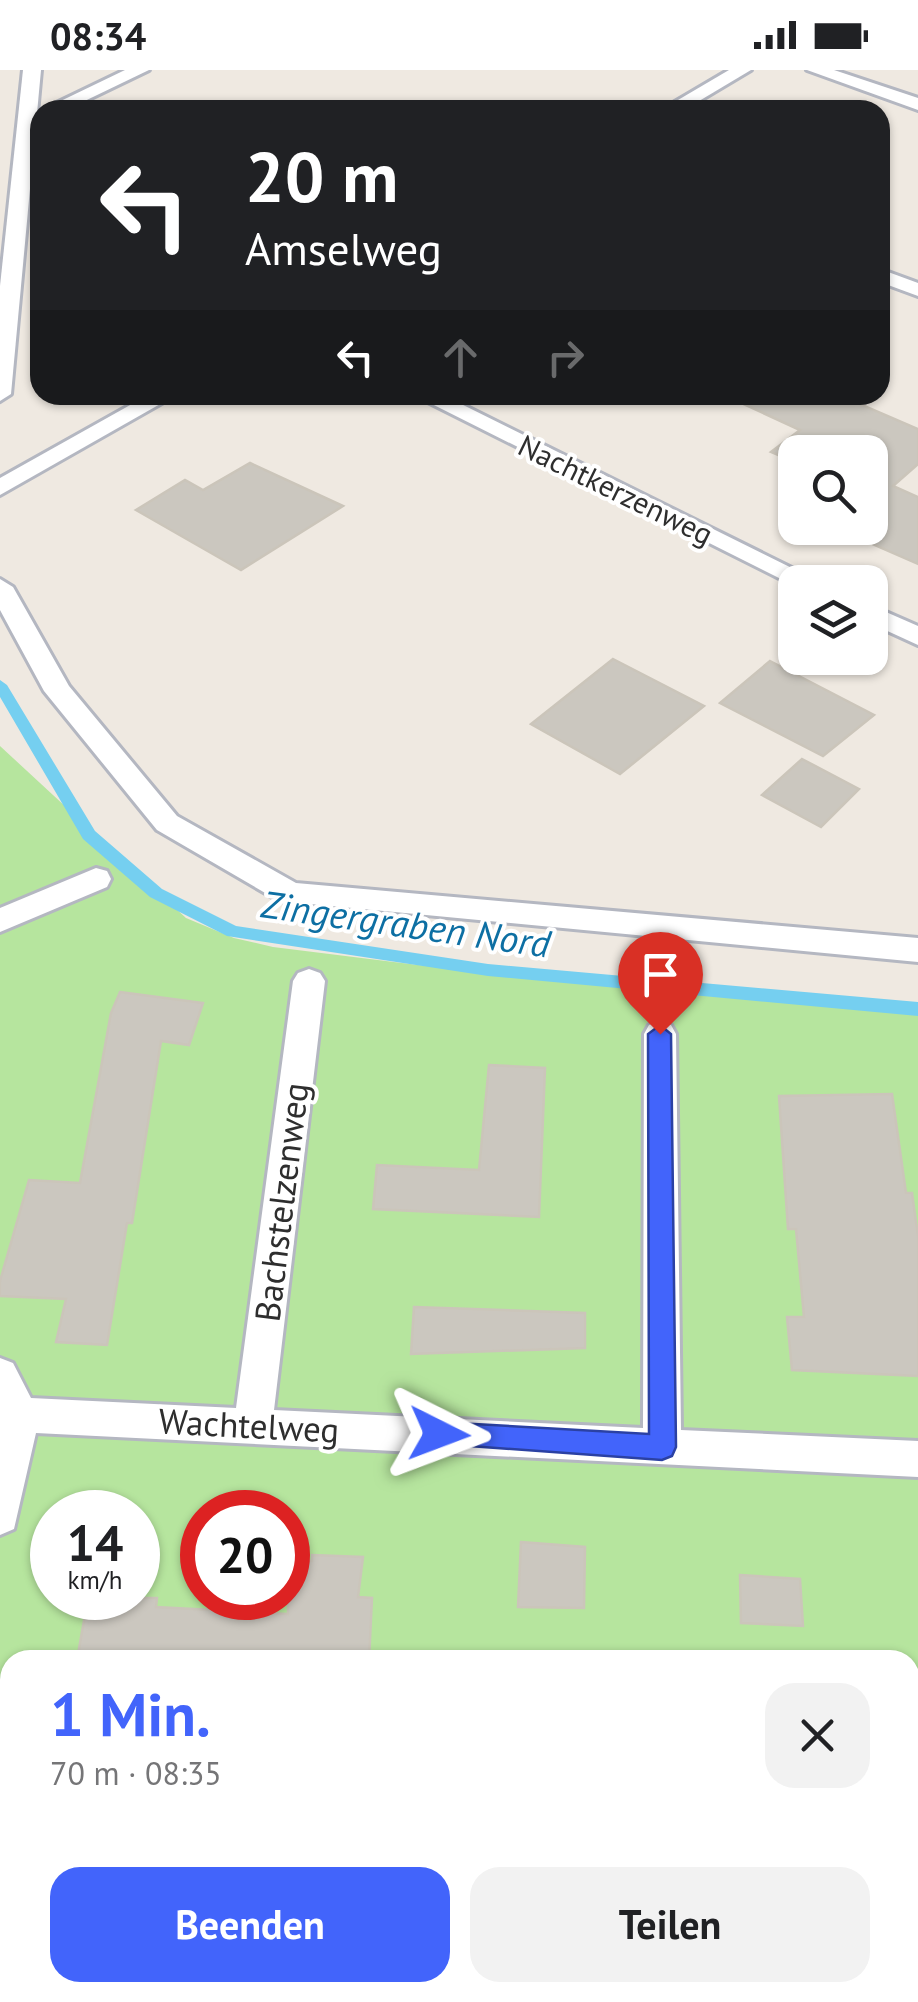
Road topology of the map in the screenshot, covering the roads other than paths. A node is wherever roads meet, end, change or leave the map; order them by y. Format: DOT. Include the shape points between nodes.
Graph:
graph roads {
  1 [pos="32,70"];
  2 [pos="140,70"];
  3 [pos="742,70"];
  4 [pos="816,70"];
  5 [pos="33,100"];
  6 [pos="73,100"];
  7 [pos="688,100"];
  8 [pos="918,104"];
  9 [pos="30,150"];
  10 [pos="890,279"];
  11 [pos="918,290"];
  12 [pos="0,394"];
  13 [pos="147,405"];
  14 [pos="445,405"];
  15 [pos="0,488"];
  16 [pos="778,567"];
  17 [pos="0,587"];
  18 [pos="888,622"];
  19 [pos="918,637"];
  20 [pos="96,879"];
  21 [pos="0,920"];
  22 [pos="918,950"];
  23 [pos="309,981"];
  24 [pos="660,1034"];
  25 [pos="0,1375"];
  26 [pos="10,1415"];
  27 [pos="253,1424"];
  28 [pos="662,1447"];
  29 [pos="918,1459"];
  30 [pos="0,1516"];
  1 -- 5 [label="lane"];
  2 -- 6 [label="lane"];
  3 -- 7 [label="lane"];
  4 -- 8 [label="lane"];
  9 -- 12 [label="lane"];
  10 -- 11 [label="lane"];
  13 -- 15 [label="lane"];
  14 -- 16 [label="lane, Nachtkerzenweg"];
  17 -- 22 [label="lane" via="58,691 166,823 290,894"];
  18 -- 19 [label="lane"];
  20 -- 21 [label="lane"];
  23 -- 27 [label="lane, Bachstelzenweg"];
  24 -- 28 [label="lane"];
  25 -- 26 [label="lane"];
  26 -- 27 [label="lane, Wachtelweg"];
  26 -- 30 [label="lane"];
  27 -- 28 [label="lane, Wachtelweg"];
  28 -- 29 [label="lane, Wachtelweg"];
}
